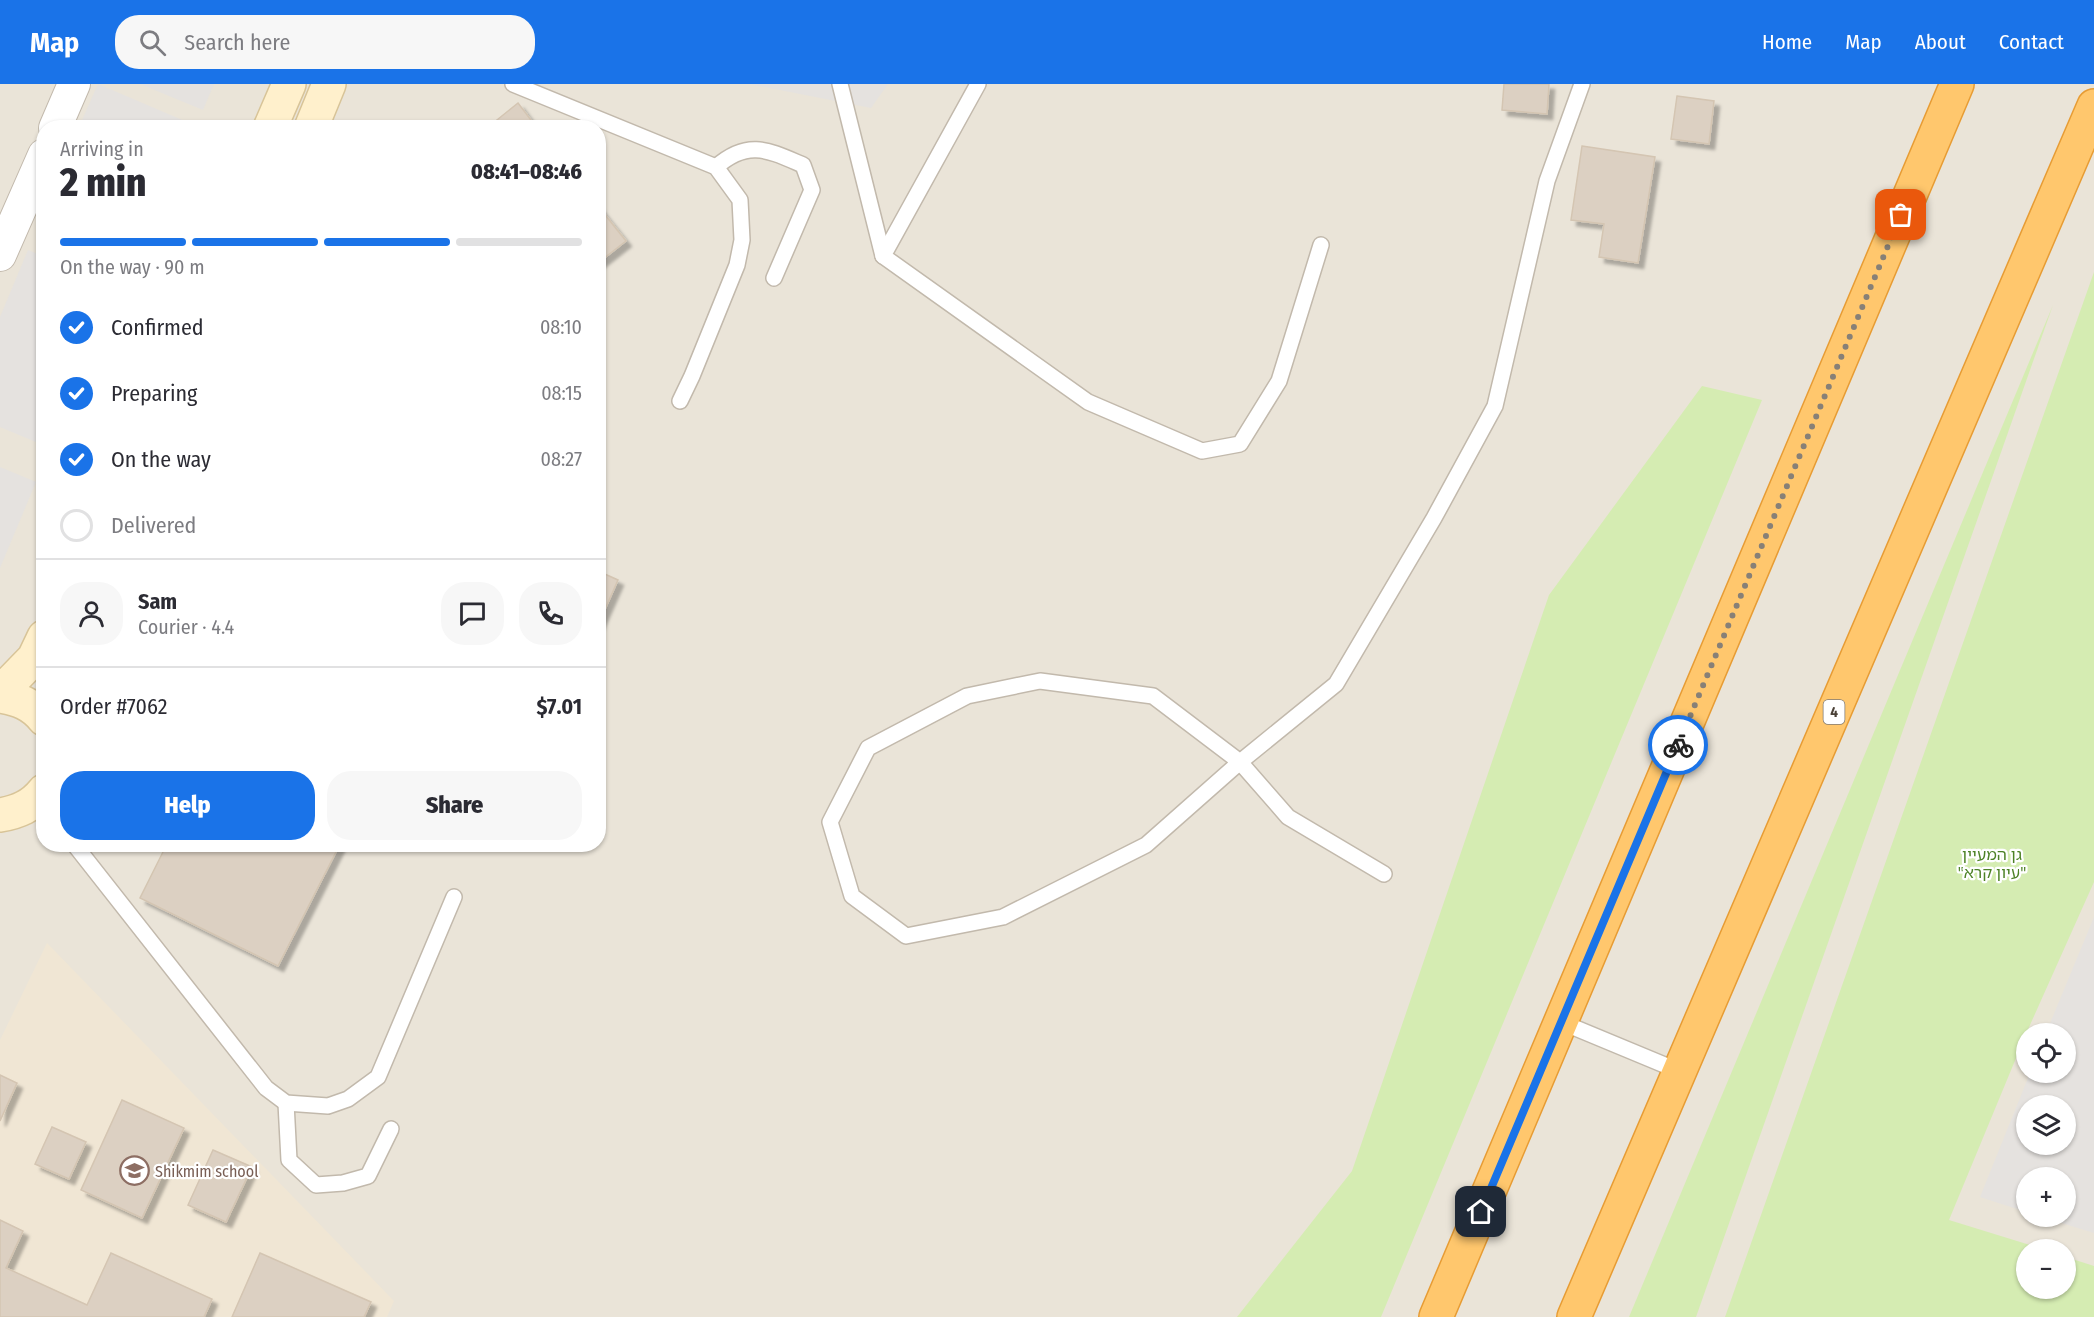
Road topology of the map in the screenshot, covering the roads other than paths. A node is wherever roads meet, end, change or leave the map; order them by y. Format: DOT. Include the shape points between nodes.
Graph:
graph roads {
  1 [pos="74,84"];
  2 [pos="289,84"];
  3 [pos="329,84"];
  4 [pos="513,84"];
  5 [pos="840,84"];
  6 [pos="978,84"];
  7 [pos="1582,84"];
  8 [pos="1957,84"];
  9 [pos="2094,106"];
  10 [pos="58,120"];
  11 [pos="273,120"];
  12 [pos="314,120"];
  13 [pos="601,120"];
  14 [pos="606,122"];
  15 [pos="716,167"];
  16 [pos="36,173"];
  17 [pos="1321,245"];
  18 [pos="0,252"];
  19 [pos="883,256"];
  20 [pos="774,278"];
  21 [pos="680,401"];
  22 [pos="36,654"];
  23 [pos="0,695"];
  24 [pos="36,710"];
  25 [pos="1240,762"];
  26 [pos="36,803"];
  27 [pos="0,815"];
  28 [pos="80,852"];
  29 [pos="1384,874"];
  30 [pos="454,897"];
  31 [pos="1562,1022"];
  32 [pos="1679,1071"];
  33 [pos="286,1103"];
  34 [pos="391,1129"];
  35 [pos="1436,1317"];
  36 [pos="1574,1317"];
  1 -- 10 [label="street"];
  2 -- 11 [label="street"];
  3 -- 12 [label="street"];
  4 -- 13 [label="lane"];
  5 -- 19 [label="lane"];
  6 -- 19 [label="lane"];
  7 -- 25 [label="lane" via="1547,181 1495,406 1336,684"];
  8 -- 31 [label="highway"];
  9 -- 32 [label="highway, 4"];
  14 -- 15 [label="lane"];
  15 -- 20 [label="lane" via="732,152 766,149 803,165 812,190"];
  15 -- 21 [label="lane" via="740,200 742,240 737,265"];
  16 -- 18 [label="street"];
  17 -- 19 [label="lane" via="1279,381 1240,444 1202,451 1088,402"];
  22 -- 23 [label="street"];
  23 -- 24 [label="street" via="18,699"];
  25 -- 25 [label="lane" via="1153,696 1040,681 967,696 868,748 830,822 852,896 906,936 1003,917 1146,845"];
  25 -- 29 [label="lane" via="1288,817"];
  26 -- 27 [label="street" via="18,812"];
  28 -- 33 [label="lane" via="266,1088"];
  30 -- 33 [label="lane" via="378,1077 348,1099 328,1106"];
  31 -- 32 [label="lane"];
  31 -- 35 [label="highway"];
  32 -- 36 [label="highway, 4"];
  33 -- 34 [label="lane" via="289,1161 316,1185 368,1176"];
}
